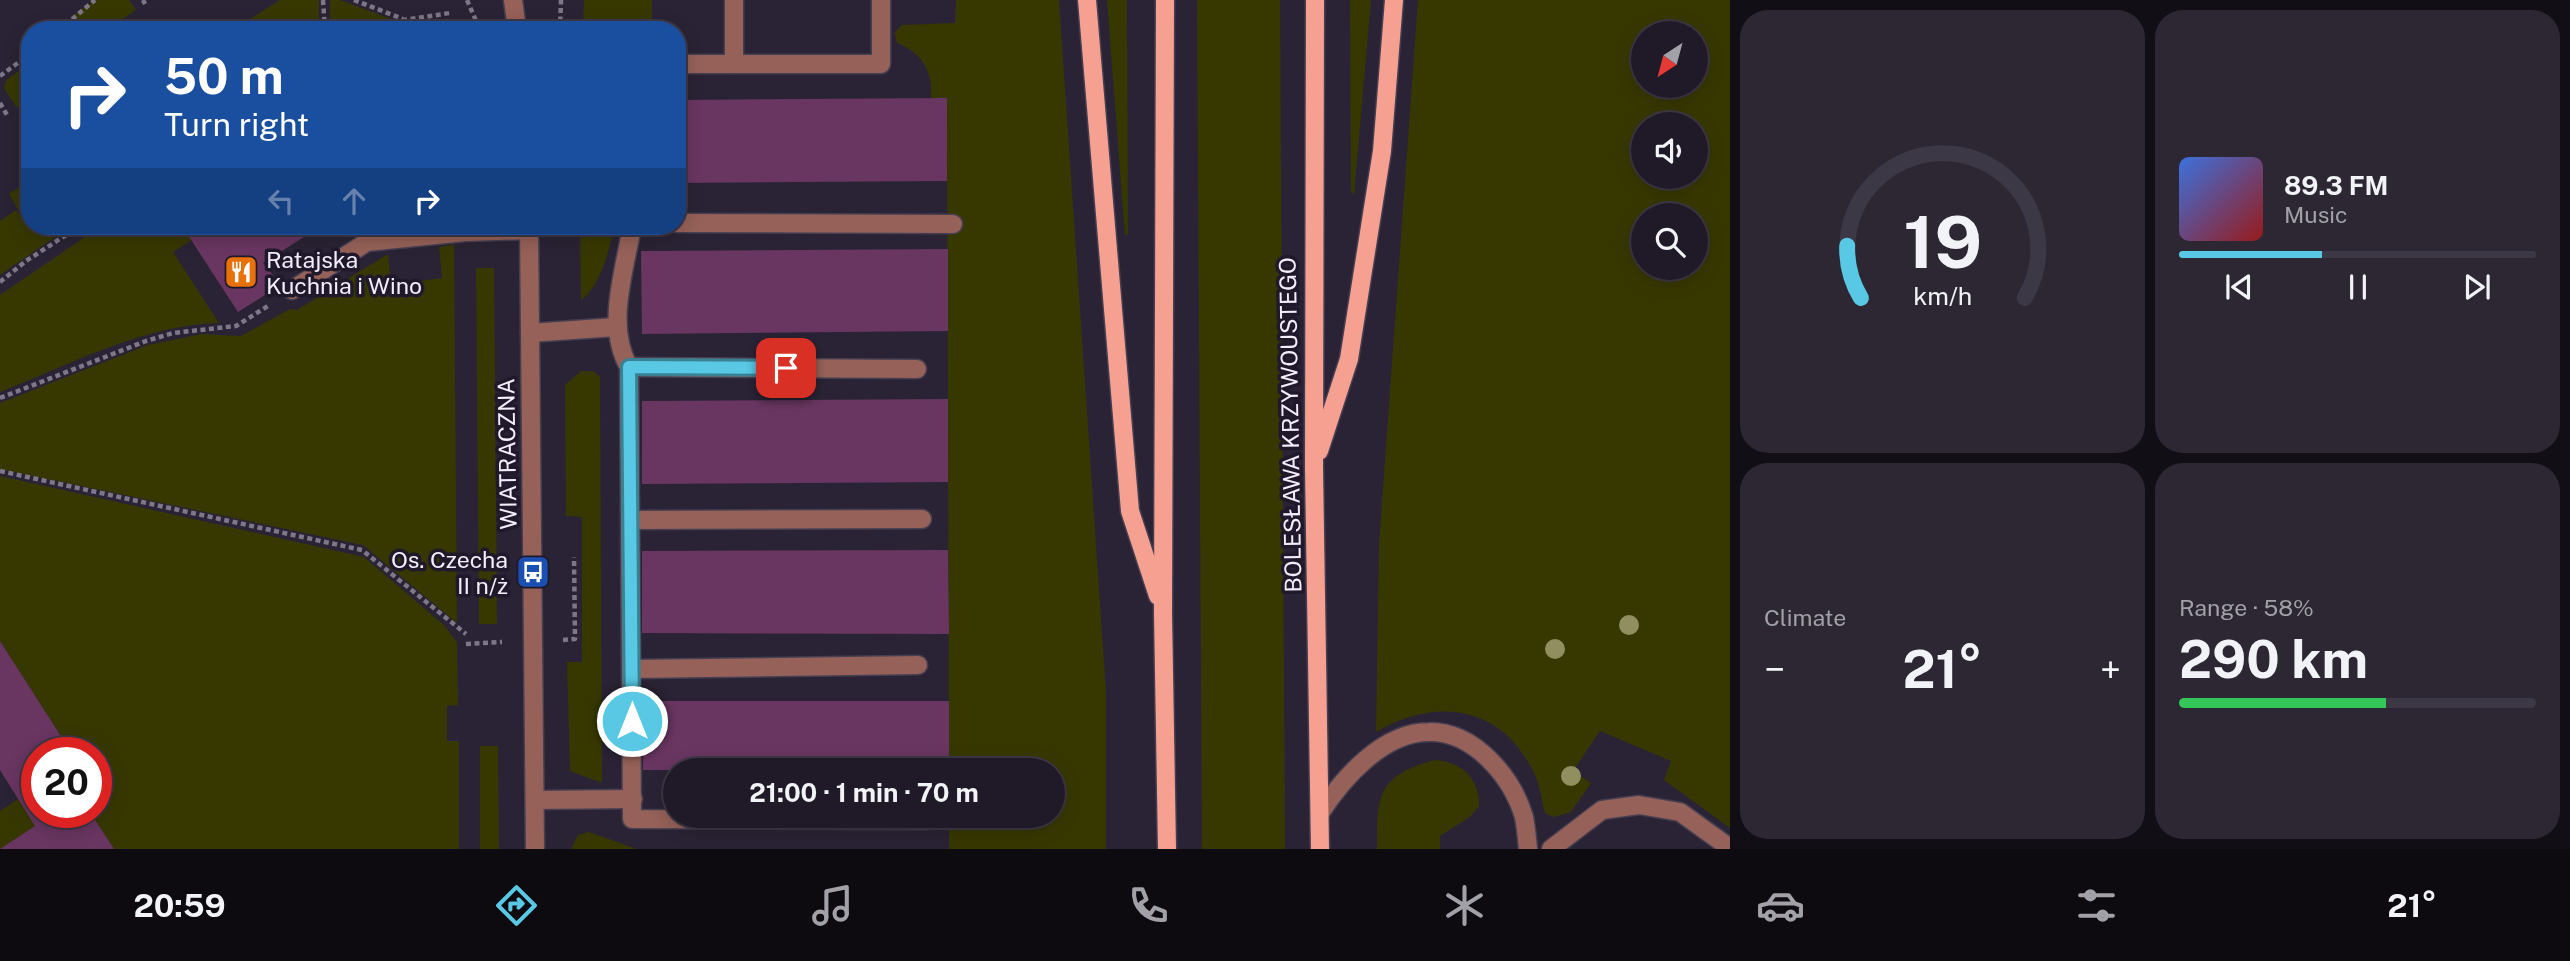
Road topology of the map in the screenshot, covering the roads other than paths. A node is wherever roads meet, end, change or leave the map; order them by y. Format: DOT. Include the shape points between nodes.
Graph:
graph roads {
  1 [pos="734,0"];
  2 [pos="881,0"];
  3 [pos="1087,0"];
  4 [pos="1165,0"];
  5 [pos="1314,0"];
  6 [pos="1394,0"];
  7 [pos="514,1"];
  8 [pos="516,21"];
  9 [pos="686,64"];
  10 [pos="734,64"];
  11 [pos="686,223"];
  12 [pos="953,224"];
  13 [pos="436,235"];
  14 [pos="529,235"];
  15 [pos="631,235"];
  16 [pos="292,290"];
  17 [pos="616,327"];
  18 [pos="530,333"];
  19 [pos="629,367"];
  20 [pos="917,369"];
  21 [pos="1314,468"];
  22 [pos="922,519"];
  23 [pos="632,520"];
  24 [pos="1163,613"];
  25 [pos="918,665"];
  26 [pos="632,669"];
  27 [pos="633,799"];
  28 [pos="535,800"];
  29 [pos="1320,813"];
  30 [pos="663,819"];
  31 [pos="1730,848"];
  32 [pos="535,849"];
  33 [pos="1167,849"];
  34 [pos="1320,849"];
  35 [pos="1528,849"];
  36 [pos="1551,849"];
  1 -- 10 [label="street"];
  2 -- 10 [label="street" via="881,64"];
  3 -- 24 [label="main road" via="1130,511"];
  4 -- 24 [label="main road"];
  5 -- 21 [label="main road, BOLESŁAWA KRZYWOUSTEGO"];
  6 -- 21 [label="main road" via="1382,151 1349,359"];
  7 -- 8 [label="street"];
  9 -- 10 [label="street"];
  11 -- 12 [label="street"];
  13 -- 16 [label="street" via="367,242"];
  14 -- 18 [label="street, WIATRACZNA"];
  15 -- 17 [label="street"];
  17 -- 18 [label="street"];
  17 -- 19 [label="street" via="620,352"];
  18 -- 28 [label="street, WIATRACZNA"];
  19 -- 20 [label="street"];
  19 -- 23 [label="street"];
  21 -- 29 [label="main road, BOLESŁAWA KRZYWOUSTEGO"];
  22 -- 23 [label="street"];
  23 -- 26 [label="street"];
  24 -- 33 [label="main road"];
  25 -- 26 [label="street"];
  26 -- 27 [label="street"];
  27 -- 28 [label="street"];
  27 -- 30 [label="street" via="632,819"];
  28 -- 32 [label="street, WIATRACZNA"];
  29 -- 34 [label="main road, BOLESŁAWA KRZYWOUSTEGO"];
  29 -- 35 [label="street" via="1352,772 1382,748 1417,733 1441,733 1473,747 1499,769 1523,816"];
  31 -- 36 [label="street" via="1680,812 1639,805 1602,810"];
}
